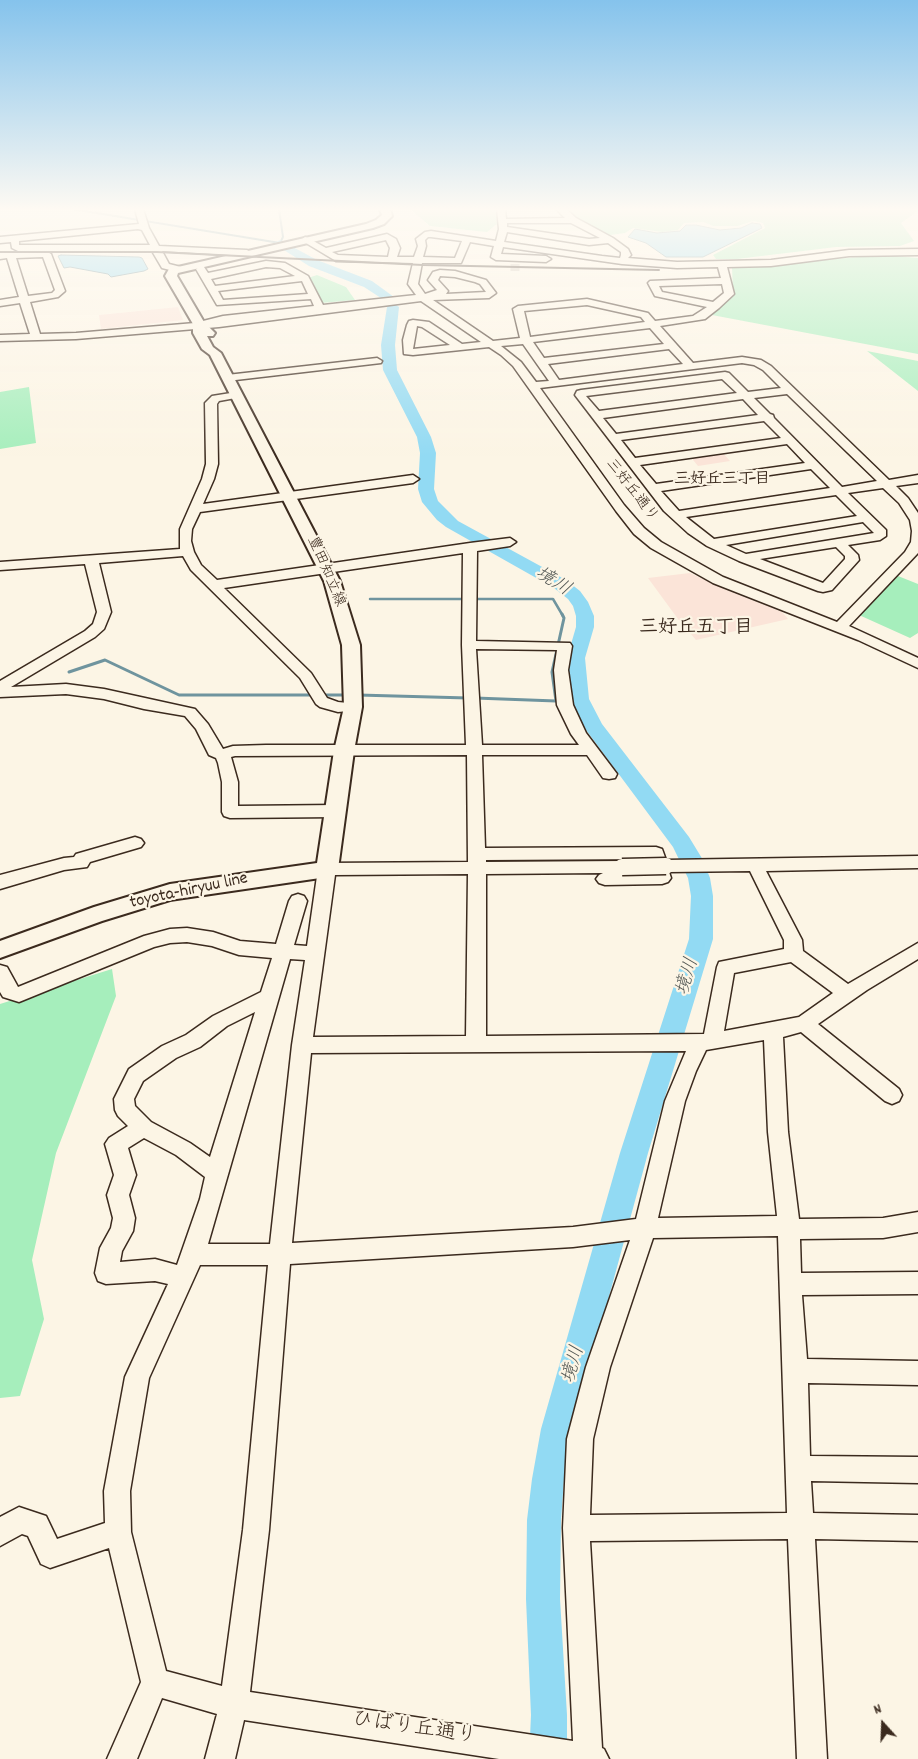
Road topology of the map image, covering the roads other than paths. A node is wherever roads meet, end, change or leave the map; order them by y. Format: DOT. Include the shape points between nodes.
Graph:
graph roads {
  1 [pos="20,291"];
  2 [pos="60,291"];
  3 [pos="180,291"];
  4 [pos="213,291"];
  5 [pos="312,291"];
  6 [pos="418,291"];
  7 [pos="442,291"];
  8 [pos="490,291"];
  9 [pos="657,291"];
  10 [pos="729,291"];
  11 [pos="314,296"];
  12 [pos="423,298"];
  13 [pos="24,300"];
  14 [pos="0,303"];
  15 [pos="716,306"];
  16 [pos="404,309"];
  17 [pos="321,310"];
  18 [pos="229,322"];
  19 [pos="199,324"];
  20 [pos="654,325"];
  21 [pos="36,337"];
  22 [pos="0,338"];
  23 [pos="526,340"];
  24 [pos="491,343"];
  25 [pos="672,346"];
  26 [pos="460,347"];
  27 [pos="377,361"];
  28 [pos="541,362"];
  29 [pos="690,366"];
  30 [pos="226,378"];
  31 [pos="556,383"];
  32 [pos="533,386"];
  33 [pos="789,390"];
  34 [pos="237,395"];
  35 [pos="746,395"];
  36 [pos="596,415"];
  37 [pos="769,417"];
  38 [pos="613,438"];
  39 [pos="791,440"];
  40 [pos="633,462"];
  41 [pos="814,465"];
  42 [pos="413,479"];
  43 [pos="918,479"];
  44 [pos="887,483"];
  45 [pos="653,488"];
  46 [pos="840,491"];
  47 [pos="290,496"];
  48 [pos="195,509"];
  49 [pos="676,515"];
  50 [pos="866,518"];
  51 [pos="918,531"];
  52 [pos="507,542"];
  53 [pos="712,543"];
  54 [pos="839,543"];
  55 [pos="473,547"];
  56 [pos="187,552"];
  57 [pos="744,558"];
  58 [pos="91,559"];
  59 [pos="0,566"];
  60 [pos="326,568"];
  61 [pos="214,585"];
  62 [pos="840,628"];
  63 [pos="469,645"];
  64 [pos="918,664"];
  65 [pos="0,687"];
  66 [pos="0,692"];
  67 [pos="353,707"];
  68 [pos="591,750"];
  69 [pos="344,751"];
  70 [pos="473,751"];
  71 [pos="222,755"];
  72 [pos="609,774"];
  73 [pos="336,811"];
  74 [pos="135,843"];
  75 [pos="918,862"];
  76 [pos="477,868"];
  77 [pos="327,869"];
  78 [pos="758,872"];
  79 [pos="0,884"];
  80 [pos="298,900"];
  81 [pos="0,950"];
  82 [pos="918,950"];
  83 [pos="284,952"];
  84 [pos="314,954"];
  85 [pos="794,954"];
  86 [pos="0,972"];
  87 [pos="848,994"];
  88 [pos="268,997"];
  89 [pos="804,1024"];
  90 [pos="773,1031"];
  91 [pos="702,1042"];
  92 [pos="476,1043"];
  93 [pos="302,1045"];
  94 [pos="892,1095"];
  95 [pos="144,1128"];
  96 [pos="216,1173"];
  97 [pos="918,1222"];
  98 [pos="637,1230"];
  99 [pos="789,1238"];
  100 [pos="280,1254"];
  101 [pos="193,1255"];
  102 [pos="182,1278"];
  103 [pos="918,1283"];
  104 [pos="790,1284"];
  105 [pos="796,1371"];
  106 [pos="918,1373"];
  107 [pos="798,1468"];
  108 [pos="918,1470"];
  109 [pos="800,1526"];
  110 [pos="576,1528"];
  111 [pos="918,1528"];
  112 [pos="118,1532"];
  113 [pos="0,1533"];
  114 [pos="156,1682"];
  115 [pos="234,1704"];
  116 [pos="509,1750"];
  117 [pos="589,1758"];
  118 [pos="122,1759"];
  119 [pos="220,1759"];
  120 [pos="812,1759"];
  1 -- 13 [label="street"];
  2 -- 13 [label="street" via="55,295"];
  3 -- 19 [label="main road"];
  4 -- 11 [label="street" via="222,304"];
  5 -- 11 [label="street"];
  6 -- 12 [label="street"];
  7 -- 12 [label="street"];
  8 -- 12 [label="street" via="490,295"];
  9 -- 15 [label="street"];
  10 -- 15 [label="street"];
  11 -- 17 [label="street"];
  12 -- 17 [label="street"];
  12 -- 24 [label="street, 三好丘通り"];
  13 -- 14 [label="street"];
  13 -- 21 [label="street"];
  15 -- 20 [label="street" via="701,317"];
  16 -- 18 [label="street" via="237,327"];
  17 -- 18 [label="street"];
  17 -- 19 [label="street"];
  18 -- 19 [label="street"];
  19 -- 21 [label="street"];
  19 -- 30 [label="main road, 豊田知立線" via="199,333 208,349 215,354"];
  20 -- 23 [label="street"];
  20 -- 23 [label="street" via="644,315 583,302 521,309 517,311"];
  20 -- 25 [label="street"];
  21 -- 22 [label="street"];
  23 -- 24 [label="street"];
  23 -- 28 [label="street"];
  24 -- 26 [label="street"];
  24 -- 32 [label="street, 三好丘通り" via="517,364"];
  25 -- 28 [label="street"];
  25 -- 29 [label="street"];
  26 -- 26 [label="street" via="425,324 412,325 408,352"];
  27 -- 30 [label="street"];
  28 -- 31 [label="street"];
  29 -- 31 [label="street"];
  29 -- 33 [label="street" via="748,360 761,364"];
  30 -- 34 [label="main road, 豊田知立線"];
  31 -- 32 [label="street"];
  32 -- 62 [label="street, 三好丘通り" via="620,508 650,540 709,576"];
  33 -- 35 [label="street"];
  33 -- 44 [label="street"];
  34 -- 47 [label="main road, 豊田知立線"];
  34 -- 48 [label="street" via="216,398 211,403 212,464"];
  35 -- 36 [label="street"];
  35 -- 36 [label="street" via="726,375 581,393"];
  35 -- 37 [label="street"];
  36 -- 38 [label="street"];
  37 -- 38 [label="street"];
  37 -- 39 [label="street"];
  38 -- 40 [label="street"];
  39 -- 40 [label="street"];
  39 -- 41 [label="street"];
  40 -- 45 [label="street"];
  41 -- 45 [label="street"];
  41 -- 46 [label="street"];
  42 -- 47 [label="street"];
  43 -- 44 [label="street"];
  44 -- 46 [label="street"];
  44 -- 51 [label="street" via="909,508"];
  45 -- 49 [label="street"];
  46 -- 49 [label="street"];
  46 -- 50 [label="street"];
  47 -- 48 [label="street"];
  47 -- 60 [label="main road, 豊田知立線"];
  48 -- 56 [label="street" via="185,536"];
  49 -- 53 [label="street"];
  50 -- 53 [label="street"];
  50 -- 54 [label="street" via="882,533 880,536"];
  51 -- 62 [label="street" via="918,542 911,554"];
  52 -- 55 [label="street"];
  53 -- 57 [label="street"];
  54 -- 57 [label="street"];
  54 -- 57 [label="street" via="852,560 823,588"];
  55 -- 60 [label="street"];
  55 -- 63 [label="street"];
  56 -- 58 [label="street"];
  56 -- 61 [label="street"];
  58 -- 59 [label="street"];
  58 -- 65 [label="street" via="104,612 99,626"];
  60 -- 61 [label="street"];
  60 -- 67 [label="main road, 豊田知立線" via="340,603 351,645"];
  61 -- 67 [label="street" via="306,676 321,701 338,707"];
  62 -- 64 [label="street, 三好丘通り"];
  63 -- 68 [label="street" via="565,646 561,670 563,695 569,716"];
  63 -- 70 [label="street"];
  66 -- 71 [label="street" via="66,689 190,712 204,727 215,751"];
  67 -- 69 [label="main road, 豊田知立線"];
  68 -- 70 [label="street"];
  68 -- 72 [label="street"];
  69 -- 70 [label="street"];
  69 -- 71 [label="street" via="233,751"];
  69 -- 73 [label="main road, 豊田知立線"];
  70 -- 76 [label="street"];
  71 -- 73 [label="street" via="230,782 230,812"];
  73 -- 77 [label="main road"];
  74 -- 79 [label="street" via="82,858 81,864 58,866"];
  75 -- 76 [label="street, bridge"];
  76 -- 76 [label="street" via="656,853 662,878"];
  76 -- 77 [label="street"];
  76 -- 92 [label="street"];
  77 -- 81 [label="main road, toyota-hiryuu line" via="170,892 94,915"];
  77 -- 84 [label="street"];
  78 -- 85 [label="street" via="793,940"];
  80 -- 83 [label="street"];
  82 -- 87 [label="street"];
  83 -- 84 [label="street"];
  83 -- 86 [label="street" via="239,948 204,937 170,936 126,950 19,995 10,992"];
  83 -- 88 [label="street"];
  84 -- 93 [label="street"];
  85 -- 87 [label="street"];
  85 -- 91 [label="street" via="726,967"];
  87 -- 89 [label="street"];
  88 -- 95 [label="street" via="220,1021 136,1075 124,1099 125,1110"];
  88 -- 96 [label="street"];
  89 -- 90 [label="street"];
  89 -- 94 [label="street"];
  90 -- 91 [label="street"];
  90 -- 99 [label="street" via="778,1132"];
  91 -- 92 [label="street"];
  91 -- 98 [label="street" via="686,1071"];
  92 -- 93 [label="street"];
  93 -- 100 [label="street"];
  95 -- 96 [label="street" via="183,1149"];
  95 -- 102 [label="street" via="116,1144 125,1174 118,1195 124,1218 122,1231 111,1248 106,1273 155,1270"];
  96 -- 101 [label="street"];
  97 -- 99 [label="street"];
  98 -- 99 [label="street" via="777,1226"];
  98 -- 100 [label="street"];
  98 -- 110 [label="street" via="580,1439"];
  99 -- 104 [label="street"];
  100 -- 101 [label="street"];
  100 -- 115 [label="street" via="256,1530"];
  101 -- 102 [label="street"];
  102 -- 112 [label="street" via="137,1377 117,1491"];
  103 -- 104 [label="street"];
  104 -- 105 [label="street"];
  105 -- 106 [label="street"];
  105 -- 107 [label="street"];
  107 -- 108 [label="street"];
  107 -- 109 [label="street"];
  109 -- 110 [label="street"];
  109 -- 111 [label="street"];
  109 -- 120 [label="street"];
  110 -- 117 [label="street"];
  112 -- 113 [label="street" via="50,1555 37,1525 19,1520"];
  112 -- 114 [label="street"];
  114 -- 115 [label="street, ひばり丘通り"];
  114 -- 118 [label="street"];
  115 -- 116 [label="street, ひばり丘通り"];
  115 -- 119 [label="street"];
  116 -- 117 [label="street, ひばり丘通り"];
}
